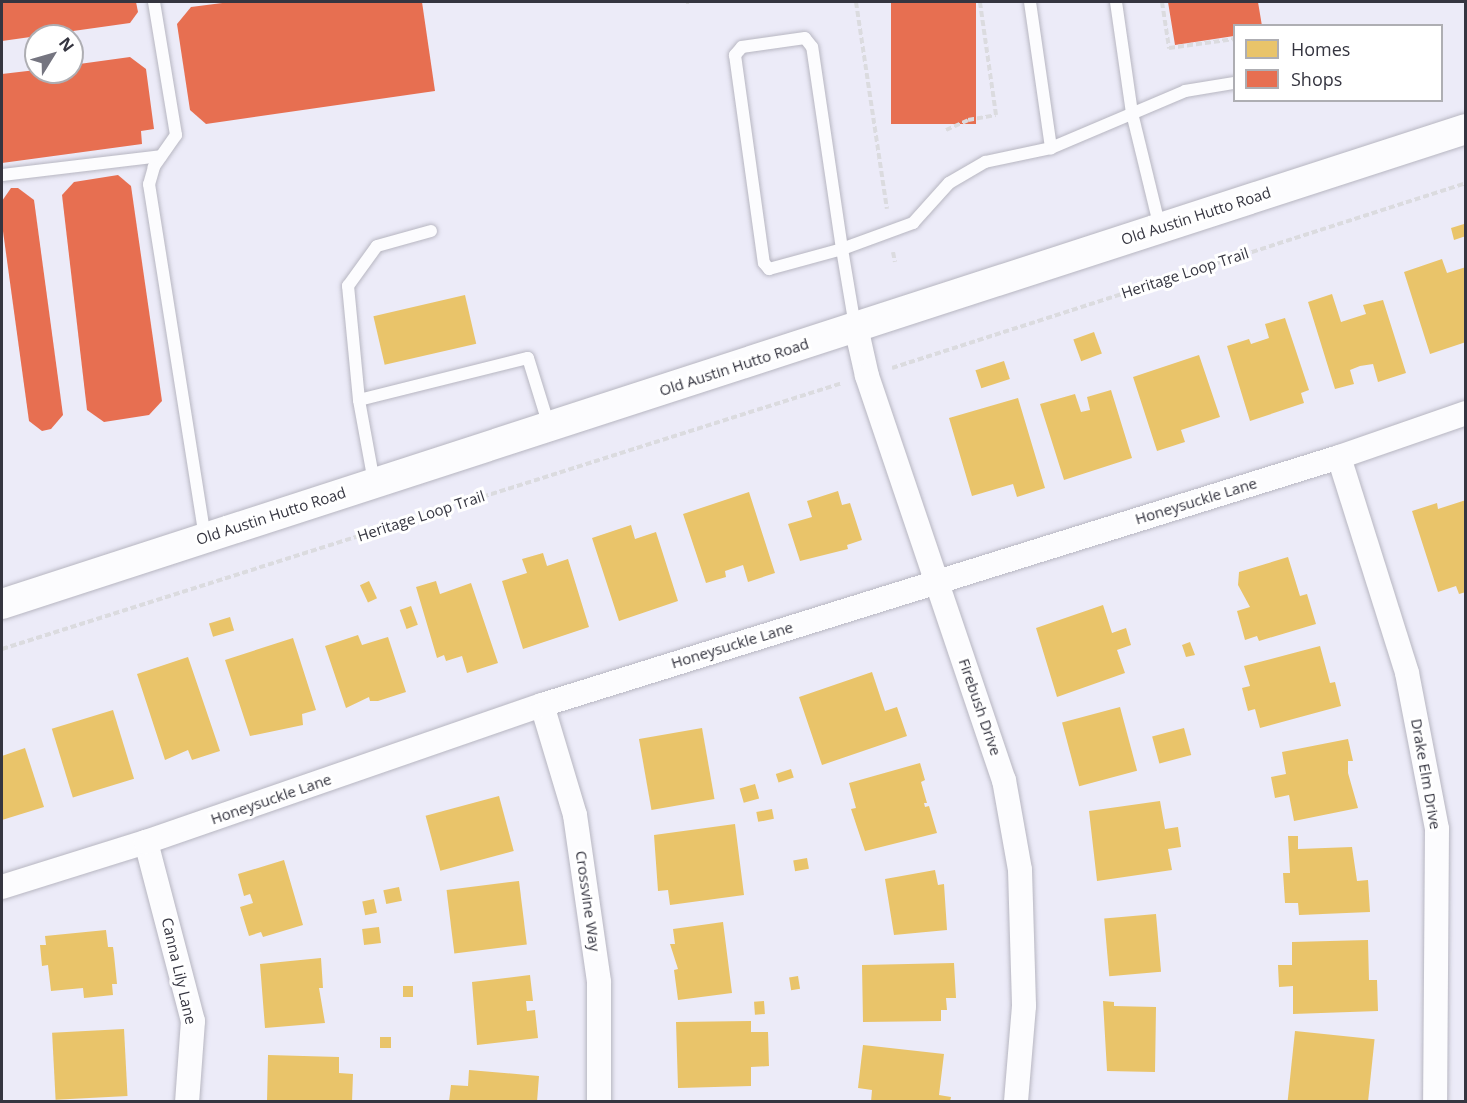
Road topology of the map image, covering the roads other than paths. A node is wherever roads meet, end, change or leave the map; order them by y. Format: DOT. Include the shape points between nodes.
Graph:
graph roads {
  1 [pos="154,2"];
  2 [pos="1030,2"];
  3 [pos="1116,2"];
  4 [pos="1233,83"];
  5 [pos="1132,113"];
  6 [pos="1466,129"];
  7 [pos="1051,148"];
  8 [pos="161,156"];
  9 [pos="2,175"];
  10 [pos="1160,228"];
  11 [pos="431,231"];
  12 [pos="842,249"];
  13 [pos="856,327"];
  14 [pos="359,400"];
  15 [pos="1466,413"];
  16 [pos="549,426"];
  17 [pos="1339,457"];
  18 [pos="374,482"];
  19 [pos="205,537"];
  20 [pos="938,582"];
  21 [pos="2,604"];
  22 [pos="542,705"];
  23 [pos="146,842"];
  24 [pos="2,887"];
  25 [pos="187,1101"];
  26 [pos="599,1101"];
  27 [pos="1016,1101"];
  28 [pos="1435,1101"];
  1 -- 8 [label="lane" via="176,135"];
  2 -- 7 [label="lane"];
  3 -- 5 [label="lane"];
  4 -- 5 [label="lane" via="1185,91"];
  5 -- 7 [label="lane"];
  5 -- 10 [label="lane"];
  6 -- 10 [label="street, Old Austin Hutto Road"];
  7 -- 12 [label="lane" via="985,162 949,183 913,223"];
  8 -- 9 [label="lane"];
  8 -- 19 [label="lane" via="149,184"];
  10 -- 13 [label="street, Old Austin Hutto Road"];
  11 -- 14 [label="lane" via="377,246 348,286"];
  12 -- 12 [label="lane" via="812,47 805,38 742,47 735,55 764,263 769,269"];
  12 -- 13 [label="lane"];
  13 -- 16 [label="street, Old Austin Hutto Road"];
  13 -- 20 [label="street, Firebush Drive" via="867,376"];
  14 -- 16 [label="lane" via="528,358"];
  14 -- 18 [label="lane"];
  15 -- 17 [label="street, Honeysuckle Lane"];
  16 -- 18 [label="street, Old Austin Hutto Road"];
  17 -- 20 [label="street, Honeysuckle Lane"];
  17 -- 28 [label="street, Drake Elm Drive" via="1407,674 1437,830"];
  18 -- 19 [label="street, Old Austin Hutto Road"];
  19 -- 21 [label="street, Old Austin Hutto Road"];
  20 -- 22 [label="street, Honeysuckle Lane"];
  20 -- 27 [label="street, Firebush Drive" via="1004,780 1020,870 1024,1006"];
  22 -- 23 [label="street, Honeysuckle Lane"];
  22 -- 26 [label="street, Crossvine Way" via="575,815 595,949 599,982"];
  23 -- 24 [label="street, Honeysuckle Lane"];
  23 -- 25 [label="street, Canna Lily Lane" via="194,1021"];
}
